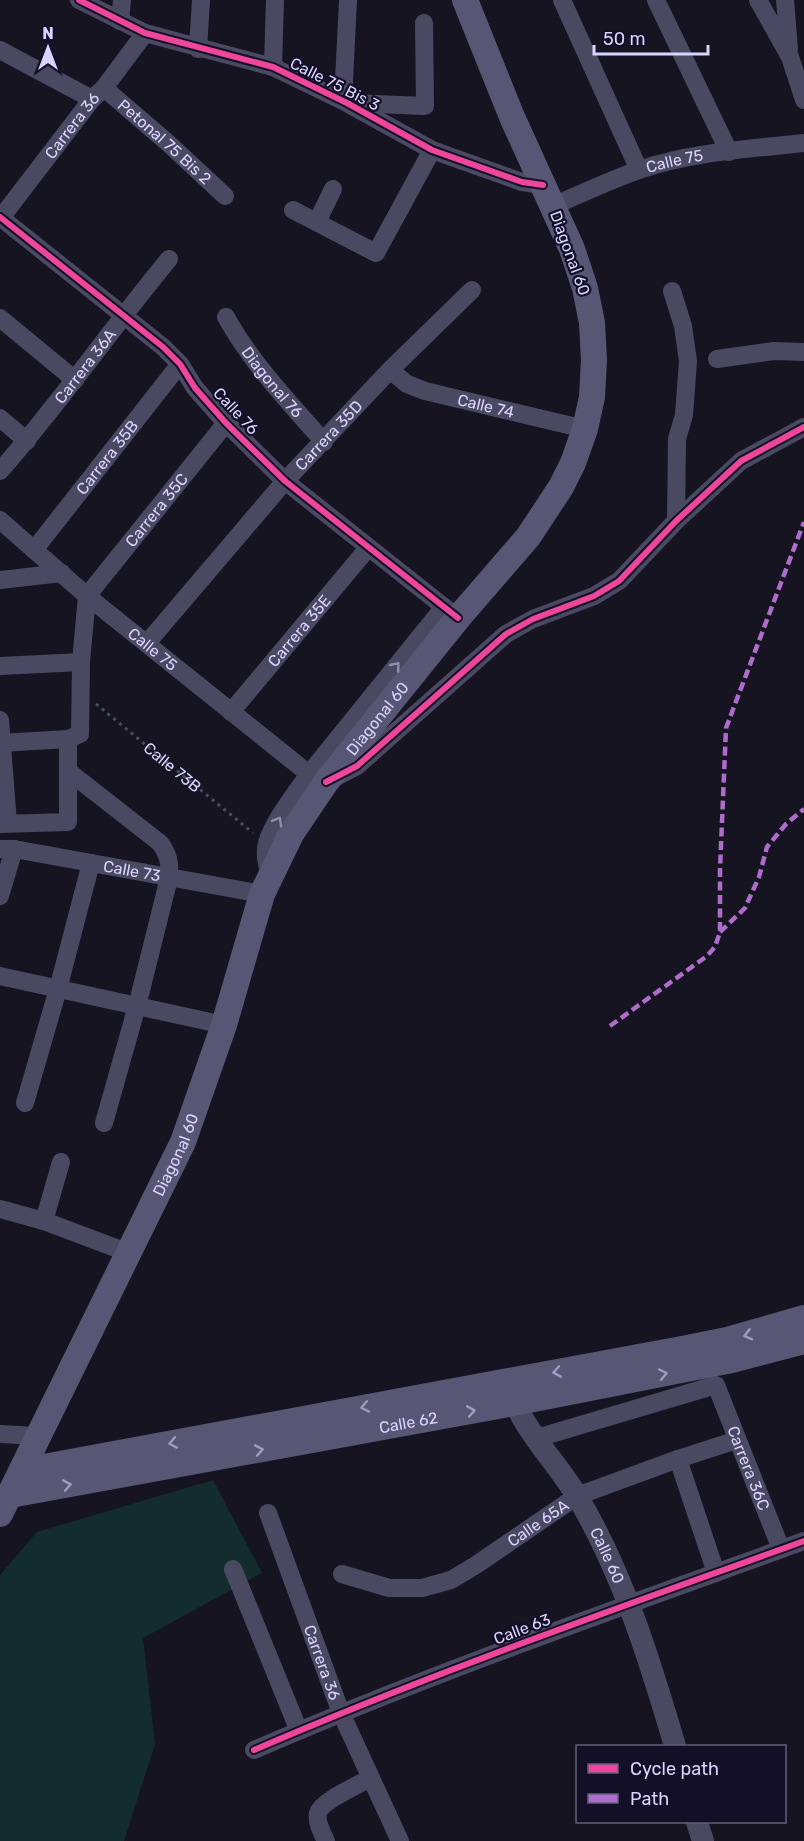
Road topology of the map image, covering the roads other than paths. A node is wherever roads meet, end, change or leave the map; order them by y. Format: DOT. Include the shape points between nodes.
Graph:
graph roads {
  1 [pos="79,0"];
  2 [pos="122,0"];
  3 [pos="201,0"];
  4 [pos="275,0"];
  5 [pos="348,0"];
  6 [pos="465,0"];
  7 [pos="562,0"];
  8 [pos="656,0"];
  9 [pos="758,0"];
  10 [pos="785,0"];
  11 [pos="120,21"];
  12 [pos="424,24"];
  13 [pos="145,33"];
  14 [pos="198,49"];
  15 [pos="0,50"];
  16 [pos="790,57"];
  17 [pos="273,67"];
  18 [pos="98,94"];
  19 [pos="804,100"];
  20 [pos="345,102"];
  21 [pos="804,143"];
  22 [pos="432,150"];
  23 [pos="729,152"];
  24 [pos="639,170"];
  25 [pos="333,189"];
  26 [pos="225,196"];
  27 [pos="548,196"];
  28 [pos="293,210"];
  29 [pos="0,218"];
  30 [pos="316,222"];
  31 [pos="169,259"];
  32 [pos="472,290"];
  33 [pos="672,291"];
  34 [pos="123,315"];
  35 [pos="226,317"];
  36 [pos="0,318"];
  37 [pos="804,351"];
  38 [pos="717,359"];
  39 [pos="180,364"];
  40 [pos="390,370"];
  41 [pos="75,380"];
  42 [pos="0,418"];
  43 [pos="226,423"];
  44 [pos="804,427"];
  45 [pos="585,429"];
  46 [pos="27,441"];
  47 [pos="324,442"];
  48 [pos="0,471"];
  49 [pos="285,481"];
  50 [pos="0,520"];
  51 [pos="676,521"];
  52 [pos="368,548"];
  53 [pos="34,550"];
  54 [pos="62,573"];
  55 [pos="0,580"];
  56 [pos="87,596"];
  57 [pos="451,613"];
  58 [pos="147,643"];
  59 [pos="81,662"];
  60 [pos="0,666"];
  61 [pos="231,712"];
  62 [pos="0,720"];
  63 [pos="72,738"];
  64 [pos="1,743"];
  65 [pos="68,771"];
  66 [pos="317,778"];
  67 [pos="4,823"];
  68 [pos="7,849"];
  69 [pos="91,863"];
  70 [pos="169,878"];
  71 [pos="266,884"];
  72 [pos="0,896"];
  73 [pos="0,976"];
  74 [pos="58,989"];
  75 [pos="137,1006"];
  76 [pos="224,1025"];
  77 [pos="25,1103"];
  78 [pos="104,1123"];
  79 [pos="61,1162"];
  80 [pos="0,1210"];
  81 [pos="44,1221"];
  82 [pos="129,1253"];
  83 [pos="804,1318"];
  84 [pos="804,1341"];
  85 [pos="510,1392"];
  86 [pos="0,1434"];
  87 [pos="38,1436"];
  88 [pos="537,1438"];
  89 [pos="737,1440"];
  90 [pos="678,1459"];
  91 [pos="21,1471"];
  92 [pos="577,1496"];
  93 [pos="5,1505"];
  94 [pos="268,1514"];
  95 [pos="804,1541"];
  96 [pos="781,1549"];
  97 [pos="233,1569"];
  98 [pos="716,1573"];
  99 [pos="342,1574"];
  100 [pos="628,1603"];
  101 [pos="341,1713"];
  102 [pos="299,1731"];
  103 [pos="675,1745"];
  104 [pos="254,1750"];
  105 [pos="370,1778"];
  106 [pos="698,1823"];
  107 [pos="326,1841"];
  108 [pos="400,1841"];
  109 [pos="703,1841"];
  1 -- 11 [label="street, Calle 75 Bis 3"];
  2 -- 11 [label="street"];
  3 -- 14 [label="street"];
  4 -- 17 [label="street"];
  5 -- 20 [label="street"];
  6 -- 27 [label="main road, Diagonal 60"];
  7 -- 24 [label="street"];
  8 -- 23 [label="street"];
  9 -- 16 [label="street"];
  10 -- 16 [label="street"];
  11 -- 13 [label="street, Calle 75 Bis 3"];
  12 -- 20 [label="street" via="425,106"];
  13 -- 14 [label="street, Calle 75 Bis 3"];
  13 -- 18 [label="street, Carrera 36"];
  14 -- 17 [label="street, Calle 75 Bis 3"];
  15 -- 18 [label="street, Petonal 75 Bis 2"];
  16 -- 19 [label="street"];
  17 -- 20 [label="street, Calle 75 Bis 3"];
  18 -- 26 [label="street, Petonal 75 Bis 2" via="168,143"];
  18 -- 29 [label="street, Carrera 36"];
  20 -- 22 [label="street, Calle 75 Bis 3"];
  21 -- 23 [label="street, Calle 75"];
  22 -- 27 [label="street, Calle 75 Bis 3" via="522,182"];
  22 -- 30 [label="street" via="376,253"];
  23 -- 24 [label="street, Calle 75"];
  24 -- 27 [label="street, Calle 75"];
  25 -- 30 [label="street"];
  27 -- 45 [label="main road, Diagonal 60" via="572,249 592,323 592,397"];
  28 -- 30 [label="street"];
  29 -- 34 [label="street, Calle 76"];
  31 -- 34 [label="street, Carrera 36A"];
  32 -- 40 [label="street, Carrera 35D"];
  33 -- 51 [label="street" via="688,361 684,415 677,439"];
  34 -- 39 [label="street, Calle 76"];
  34 -- 41 [label="street, Carrera 36A"];
  35 -- 47 [label="street, Diagonal 76" via="271,382"];
  36 -- 41 [label="street"];
  37 -- 38 [label="street"];
  39 -- 43 [label="street, Calle 76"];
  39 -- 53 [label="street, Carrera 35B"];
  40 -- 45 [label="street, Calle 74" via="425,392"];
  40 -- 47 [label="street, Carrera 35D"];
  41 -- 46 [label="street, Carrera 36A"];
  42 -- 46 [label="street"];
  43 -- 49 [label="street, Calle 76"];
  43 -- 56 [label="street, Carrera 35C"];
  44 -- 51 [label="street" via="741,462"];
  45 -- 57 [label="main road, Diagonal 60" via="573,463 528,537"];
  46 -- 48 [label="street, Carrera 36A"];
  47 -- 49 [label="street, Carrera 35D"];
  49 -- 52 [label="street, Calle 76"];
  49 -- 58 [label="street, Carrera 35D"];
  50 -- 53 [label="street, Calle 75"];
  51 -- 66 [label="street" via="620,581 506,634 357,766"];
  52 -- 57 [label="street, Calle 76"];
  52 -- 61 [label="street, Carrera 35E"];
  53 -- 54 [label="street, Calle 75"];
  54 -- 55 [label="street"];
  54 -- 56 [label="street, Calle 75"];
  56 -- 58 [label="street, Calle 75"];
  56 -- 59 [label="street"];
  57 -- 66 [label="main road, Diagonal 60"];
  58 -- 61 [label="street, Calle 75"];
  59 -- 60 [label="street"];
  59 -- 63 [label="street" via="81,726 80,734"];
  61 -- 66 [label="street, Calle 75"];
  62 -- 64 [label="street"];
  63 -- 64 [label="street"];
  63 -- 65 [label="street"];
  64 -- 67 [label="street"];
  65 -- 67 [label="street" via="68,822"];
  65 -- 70 [label="street" via="160,843 167,853"];
  66 -- 71 [label="main road, Diagonal 60"];
  71 -- 66 [label="street, one-way" via="267,843 290,801"];
  68 -- 69 [label="street, Calle 73"];
  68 -- 72 [label="street"];
  69 -- 70 [label="street, Calle 73"];
  69 -- 74 [label="street"];
  70 -- 71 [label="street, Calle 73"];
  70 -- 75 [label="street"];
  71 -- 76 [label="main road, Diagonal 60"];
  73 -- 74 [label="street"];
  74 -- 75 [label="street"];
  74 -- 77 [label="street"];
  75 -- 76 [label="street"];
  75 -- 78 [label="street"];
  76 -- 82 [label="main road, Diagonal 60" via="183,1142"];
  79 -- 81 [label="street"];
  80 -- 81 [label="street"];
  81 -- 82 [label="street"];
  82 -- 87 [label="main road, Diagonal 60"];
  83 -- 85 [label="main road, Calle 62, one-way"];
  85 -- 84 [label="main road, Calle 62, one-way" via="732,1360"];
  85 -- 88 [label="street, Calle 60" via="524,1422"];
  85 -- 91 [label="main road, Calle 62, one-way"];
  93 -- 85 [label="main road, Calle 62, one-way"];
  86 -- 87 [label="street"];
  87 -- 91 [label="main road, Diagonal 60"];
  88 -- 89 [label="street, Carrera 36C" via="716,1385"];
  88 -- 92 [label="street, Calle 60"];
  89 -- 90 [label="street, Calle 65A"];
  89 -- 96 [label="street, Carrera 36C"];
  90 -- 92 [label="street, Calle 65A"];
  90 -- 98 [label="street"];
  91 -- 93 [label="main road, Diagonal 60"];
  92 -- 99 [label="street, Calle 65A" via="450,1580 422,1588 389,1588"];
  92 -- 100 [label="street, Calle 60"];
  94 -- 101 [label="street, Carrera 36"];
  95 -- 96 [label="street, Calle 63"];
  96 -- 98 [label="street, Calle 63"];
  97 -- 102 [label="street"];
  98 -- 100 [label="street, Calle 63"];
  100 -- 101 [label="street, Calle 63"];
  100 -- 103 [label="street, Calle 60"];
  101 -- 102 [label="street, Calle 63"];
  101 -- 105 [label="street, Carrera 36"];
  102 -- 104 [label="street, Calle 63"];
  105 -- 107 [label="street" via="322,1805 317,1814"];
  105 -- 108 [label="street, Carrera 36"];
  106 -- 109 [label="street"];
}
